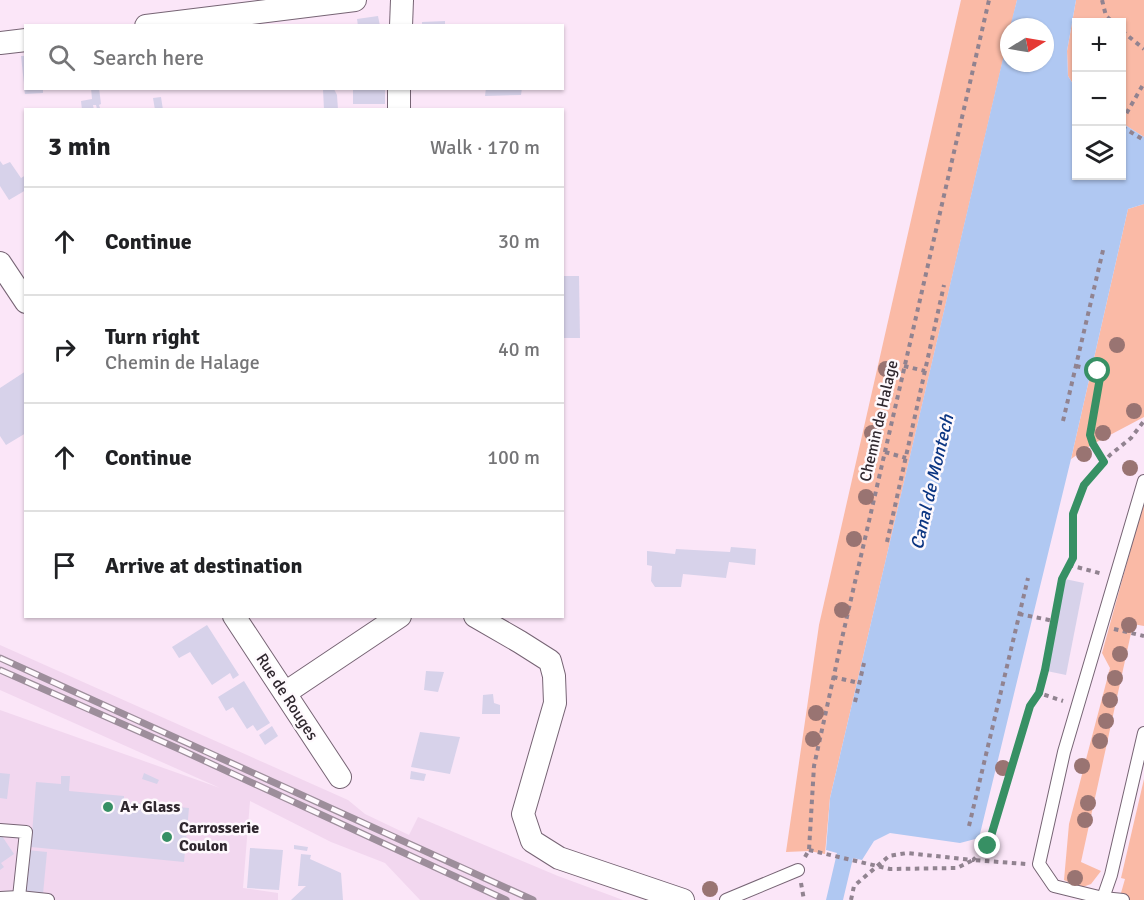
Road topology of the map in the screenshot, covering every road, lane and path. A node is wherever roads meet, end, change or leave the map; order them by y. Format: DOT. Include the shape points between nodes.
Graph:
graph roads {
  1 [pos="355,0"];
  2 [pos="402,0"];
  3 [pos="989,0"];
  4 [pos="1102,0"];
  5 [pos="1108,18"];
  6 [pos="162,24"];
  7 [pos="401,24"];
  8 [pos="1126,35"];
  9 [pos="24,40"];
  10 [pos="0,43"];
  11 [pos="1144,49"];
  12 [pos="1144,83"];
  13 [pos="399,90"];
  14 [pos="399,108"];
  15 [pos="1126,114"];
  16 [pos="1126,129"];
  17 [pos="1144,140"];
  18 [pos="1104,246"];
  19 [pos="0,263"];
  20 [pos="944,285"];
  21 [pos="24,299"];
  22 [pos="904,366"];
  23 [pos="1076,366"];
  24 [pos="925,371"];
  25 [pos="1063,421"];
  26 [pos="1144,421"];
  27 [pos="885,452"];
  28 [pos="906,458"];
  29 [pos="1104,462"];
  30 [pos="1144,481"];
  31 [pos="887,542"];
  32 [pos="1069,565"];
  33 [pos="1028,578"];
  34 [pos="1116,578"];
  35 [pos="1019,614"];
  36 [pos="235,618"];
  37 [pos="397,618"];
  38 [pos="478,618"];
  39 [pos="1054,621"];
  40 [pos="1102,626"];
  41 [pos="1144,636"];
  42 [pos="864,663"];
  43 [pos="833,677"];
  44 [pos="859,683"];
  45 [pos="285,693"];
  46 [pos="1039,693"];
  47 [pos="855,702"];
  48 [pos="1078,706"];
  49 [pos="1144,733"];
  50 [pos="339,777"];
  51 [pos="969,826"];
  52 [pos="0,830"];
  53 [pos="973,860"];
  54 [pos="1039,864"];
  55 [pos="877,866"];
  56 [pos="798,870"];
  57 [pos="18,897"];
  58 [pos="0,898"];
  59 [pos="1103,898"];
  60 [pos="48,900"];
  61 [pos="683,900"];
  62 [pos="726,900"];
  63 [pos="851,900"];
  64 [pos="1123,900"];
  1 -- 6 [label="street"];
  2 -- 7 [label="street"];
  3 -- 22 [label="path, Chemin de Halage"];
  4 -- 5 [label="path"];
  8 -- 11 [label="path"];
  9 -- 10 [label="street"];
  12 -- 15 [label="path"];
  13 -- 14 [label="street"];
  16 -- 17 [label="path"];
  18 -- 23 [label="path"];
  19 -- 21 [label="street"];
  20 -- 24 [label="path"];
  22 -- 24 [label="path"];
  22 -- 27 [label="path, Chemin de Halage"];
  23 -- 25 [label="path"];
  23 -- 29 [label="path" via="1101,372 1090,435"];
  24 -- 28 [label="path"];
  26 -- 29 [label="path"];
  27 -- 28 [label="path"];
  27 -- 43 [label="path, Chemin de Halage"];
  28 -- 31 [label="path"];
  29 -- 32 [label="path" via="1084,485 1073,514 1073,558"];
  30 -- 34 [label="lane"];
  32 -- 34 [label="path"];
  32 -- 39 [label="path" via="1062,579"];
  33 -- 35 [label="path"];
  34 -- 40 [label="lane"];
  35 -- 39 [label="path"];
  35 -- 51 [label="path"];
  36 -- 45 [label="street, Rue de Rouges"];
  37 -- 45 [label="street"];
  38 -- 61 [label="street" via="550,661 554,676 555,703 523,814 532,841 559,858"];
  39 -- 46 [label="path"];
  40 -- 41 [label="path"];
  40 -- 48 [label="lane"];
  42 -- 44 [label="path"];
  43 -- 44 [label="path"];
  43 -- 55 [label="path, Chemin de Halage" via="814,766 809,850"];
  44 -- 47 [label="path"];
  45 -- 50 [label="street, Rue de Rouges"];
  46 -- 48 [label="path"];
  46 -- 53 [label="path" via="1030,706 988,846"];
  48 -- 54 [label="lane"];
  49 -- 59 [label="lane"];
  52 -- 57 [label="lane" via="26,832"];
  53 -- 54 [label="path"];
  53 -- 55 [label="path" via="957,868"];
  53 -- 55 [label="path" via="907,853 889,856"];
  54 -- 59 [label="lane" via="1054,886"];
  55 -- 63 [label="path" via="854,886"];
  56 -- 62 [label="lane"];
  57 -- 58 [label="lane"];
  57 -- 60 [label="lane"];
  59 -- 64 [label="lane"];
}
